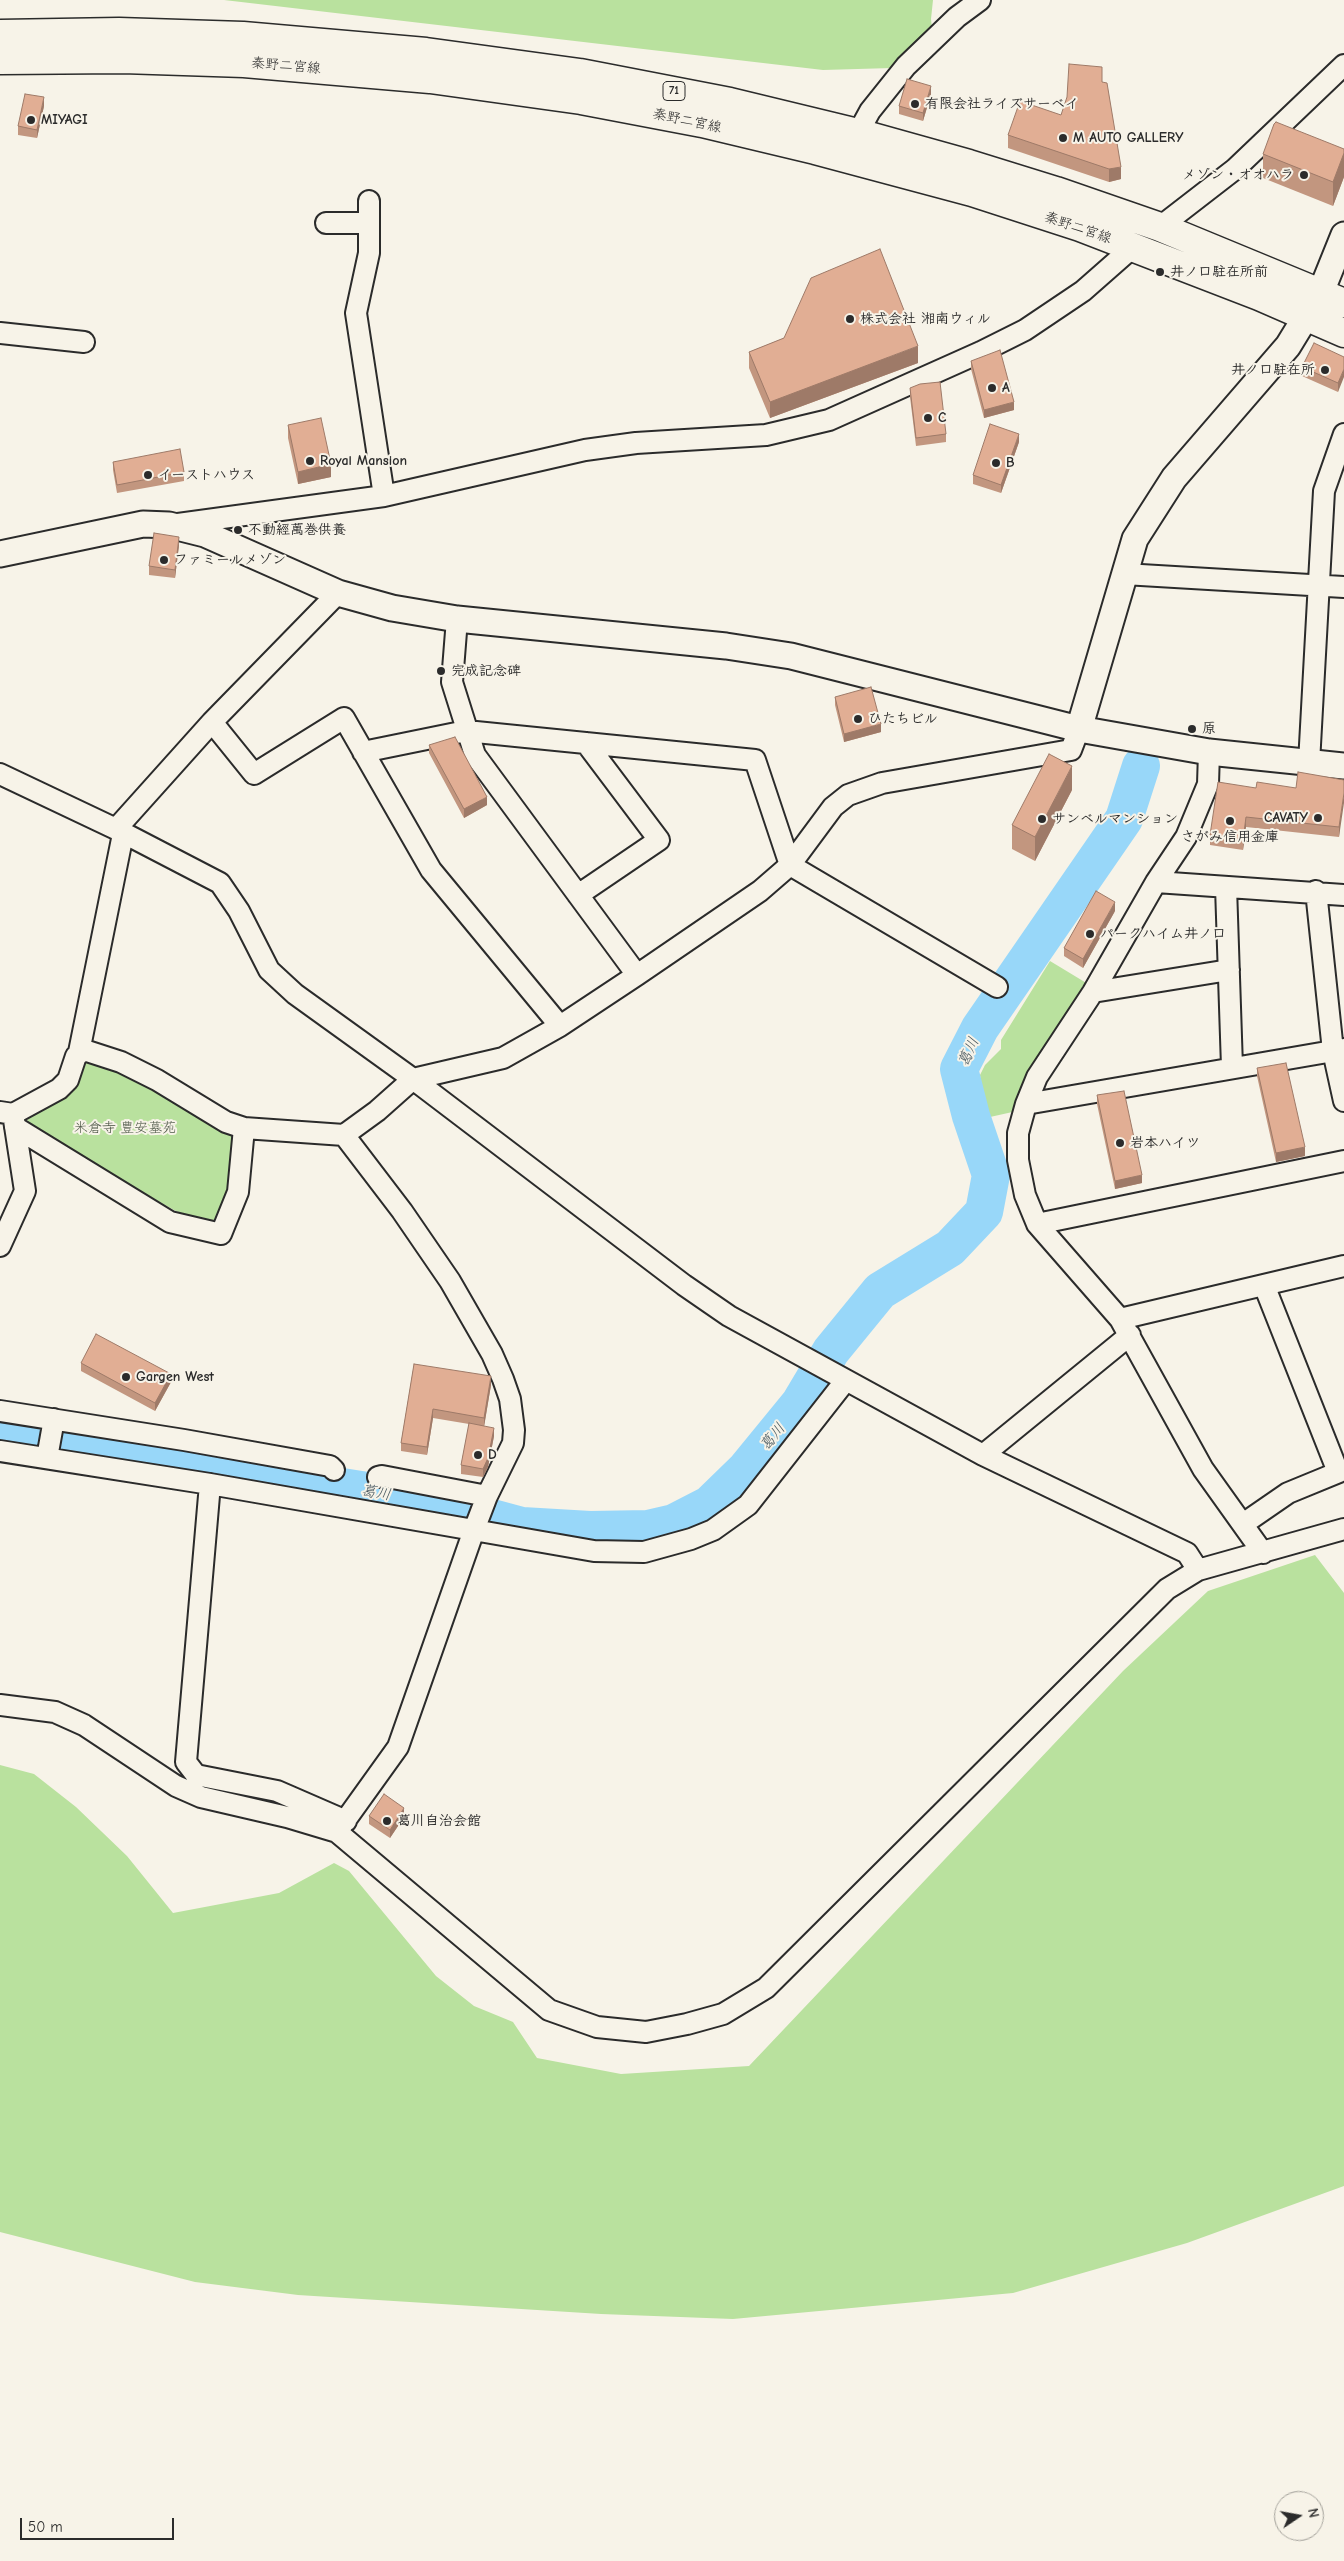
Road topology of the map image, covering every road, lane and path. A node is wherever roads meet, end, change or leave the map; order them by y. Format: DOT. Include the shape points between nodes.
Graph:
graph roads {
  1 [pos="980,0"];
  2 [pos="0,34"];
  3 [pos="0,60"];
  4 [pos="1344,65"];
  5 [pos="858,134"];
  6 [pos="369,201"];
  7 [pos="326,223"];
  8 [pos="369,224"];
  9 [pos="1160,227"];
  10 [pos="1344,235"];
  11 [pos="1133,248"];
  12 [pos="1333,297"];
  13 [pos="1306,317"];
  14 [pos="0,333"];
  15 [pos="1344,333"];
  16 [pos="84,342"];
  17 [pos="1344,434"];
  18 [pos="384,496"];
  19 [pos="169,525"];
  20 [pos="0,554"];
  21 [pos="1124,574"];
  22 [pos="1320,586"];
  23 [pos="1344,587"];
  24 [pos="338,593"];
  25 [pos="456,619"];
  26 [pos="212,722"];
  27 [pos="1080,729"];
  28 [pos="466,731"];
  29 [pos="586,743"];
  30 [pos="363,752"];
  31 [pos="1209,752"];
  32 [pos="1309,764"];
  33 [pos="1344,766"];
  34 [pos="0,774"];
  35 [pos="119,831"];
  36 [pos="790,865"];
  37 [pos="1156,882"];
  38 [pos="1226,887"];
  39 [pos="1316,891"];
  40 [pos="578,895"];
  41 [pos="1344,895"];
  42 [pos="1229,970"];
  43 [pos="637,975"];
  44 [pos="997,987"];
  45 [pos="1093,992"];
  46 [pos="560,1026"];
  47 [pos="1338,1050"];
  48 [pos="79,1052"];
  49 [pos="1232,1067"];
  50 [pos="413,1079"];
  51 [pos="1344,1101"];
  52 [pos="1026,1104"];
  53 [pos="9,1118"];
  54 [pos="244,1128"];
  55 [pos="344,1135"];
  56 [pos="1344,1161"];
  57 [pos="1037,1224"];
  58 [pos="0,1246"];
  59 [pos="1344,1266"];
  60 [pos="1264,1285"];
  61 [pos="1125,1327"];
  62 [pos="846,1380"];
  63 [pos="0,1411"];
  64 [pos="54,1419"];
  65 [pos="0,1451"];
  66 [pos="984,1455"];
  67 [pos="47,1458"];
  68 [pos="334,1470"];
  69 [pos="1341,1471"];
  70 [pos="378,1477"];
  71 [pos="210,1484"];
  72 [pos="487,1496"];
  73 [pos="1244,1524"];
  74 [pos="1344,1529"];
  75 [pos="474,1530"];
  76 [pos="1263,1553"];
  77 [pos="1198,1570"];
  78 [pos="0,1705"];
  79 [pos="342,1827"];
  1 -- 5 [label="street" via="906,66 870,111"];
  2 -- 5 [label="main road, 秦野二宮線 / 71" via="119,32 243,36 426,52 589,74 730,102"];
  3 -- 11 [label="main road, 秦野二宮線 / 71" via="244,63 430,79 581,100 702,123 972,192"];
  4 -- 9 [label="street" via="1235,169"];
  5 -- 9 [label="main road, 秦野二宮線 / 71" via="969,164"];
  6 -- 8 [label="street"];
  7 -- 8 [label="street"];
  8 -- 18 [label="street" via="368,252 356,313"];
  9 -- 12 [label="main road, 秦野二宮線 / 71"];
  10 -- 12 [label="street"];
  11 -- 13 [label="main road, 秦野二宮線 / 71"];
  11 -- 18 [label="street" via="1083,291 1025,330 829,420 766,435 636,443 585,450"];
  12 -- 13 [label="street"];
  13 -- 15 [label="main road, 秦野二宮線 / 71"];
  13 -- 21 [label="street" via="1288,346 1174,478 1135,539"];
  14 -- 16 [label="street"];
  17 -- 22 [label="street" via="1324,491"];
  18 -- 19 [label="street"];
  19 -- 20 [label="street" via="143,524"];
  19 -- 24 [label="street" via="205,534"];
  21 -- 22 [label="street"];
  21 -- 27 [label="street"];
  22 -- 23 [label="street"];
  22 -- 32 [label="street"];
  24 -- 25 [label="street" via="392,608"];
  24 -- 26 [label="street"];
  25 -- 27 [label="street" via="726,646 791,656"];
  25 -- 28 [label="street" via="452,682"];
  26 -- 30 [label="street" via="254,774 344,718"];
  26 -- 35 [label="street"];
  27 -- 31 [label="street"];
  27 -- 36 [label="street" via="1071,750 882,783 848,795 833,807"];
  28 -- 29 [label="street"];
  28 -- 30 [label="street"];
  28 -- 40 [label="street" via="475,756"];
  29 -- 36 [label="street" via="755,760"];
  29 -- 40 [label="street" via="659,840"];
  30 -- 46 [label="street" via="431,870"];
  31 -- 32 [label="street"];
  31 -- 37 [label="street" via="1208,784 1186,837"];
  32 -- 33 [label="street"];
  34 -- 35 [label="street"];
  35 -- 48 [label="street"];
  35 -- 50 [label="street" via="220,883 239,911 269,970 295,994"];
  36 -- 43 [label="street" via="760,891"];
  36 -- 44 [label="street"];
  37 -- 38 [label="street"];
  37 -- 45 [label="street"];
  38 -- 39 [label="street"];
  38 -- 42 [label="street"];
  39 -- 41 [label="street"];
  39 -- 47 [label="street"];
  40 -- 43 [label="street"];
  42 -- 45 [label="street"];
  42 -- 49 [label="street"];
  43 -- 46 [label="street"];
  45 -- 52 [label="street" via="1037,1077"];
  46 -- 50 [label="street" via="503,1058"];
  47 -- 49 [label="street"];
  47 -- 51 [label="street"];
  48 -- 53 [label="street" via="68,1080"];
  48 -- 54 [label="street" via="89,1051 121,1062 226,1122"];
  49 -- 52 [label="street"];
  50 -- 55 [label="street"];
  50 -- 62 [label="street" via="684,1285 729,1316"];
  52 -- 57 [label="street" via="1018,1133 1018,1160 1025,1194"];
  53 -- 54 [label="street" via="170,1222 221,1234 238,1192"];
  53 -- 58 [label="street" via="25,1191"];
  54 -- 55 [label="street"];
  55 -- 72 [label="street" via="450,1281 503,1379 510,1398 514,1443"];
  56 -- 57 [label="street"];
  57 -- 61 [label="street"];
  59 -- 60 [label="street"];
  60 -- 61 [label="street"];
  60 -- 69 [label="street"];
  61 -- 66 [label="street"];
  61 -- 73 [label="street" via="1203,1470"];
  62 -- 66 [label="street"];
  62 -- 75 [label="street" via="760,1493 733,1517 698,1536 644,1552 621,1552 594,1551"];
  63 -- 64 [label="street"];
  64 -- 67 [label="street"];
  64 -- 68 [label="street" via="330,1466"];
  65 -- 67 [label="street"];
  66 -- 77 [label="street" via="1186,1553"];
  67 -- 71 [label="street"];
  69 -- 73 [label="street" via="1288,1493"];
  70 -- 72 [label="street"];
  71 -- 75 [label="street"];
  71 -- 79 [label="street" via="186,1762 196,1775 277,1791"];
  72 -- 75 [label="street"];
  73 -- 76 [label="street"];
  74 -- 76 [label="street"];
  75 -- 79 [label="street" via="398,1747"];
  76 -- 77 [label="street"];
  77 -- 79 [label="street" via="1160,1596 766,1988 723,2014 646,2032 597,2027 549,2010"];
  78 -- 79 [label="street" via="55,1712 84,1725 176,1786 201,1797"];
}
